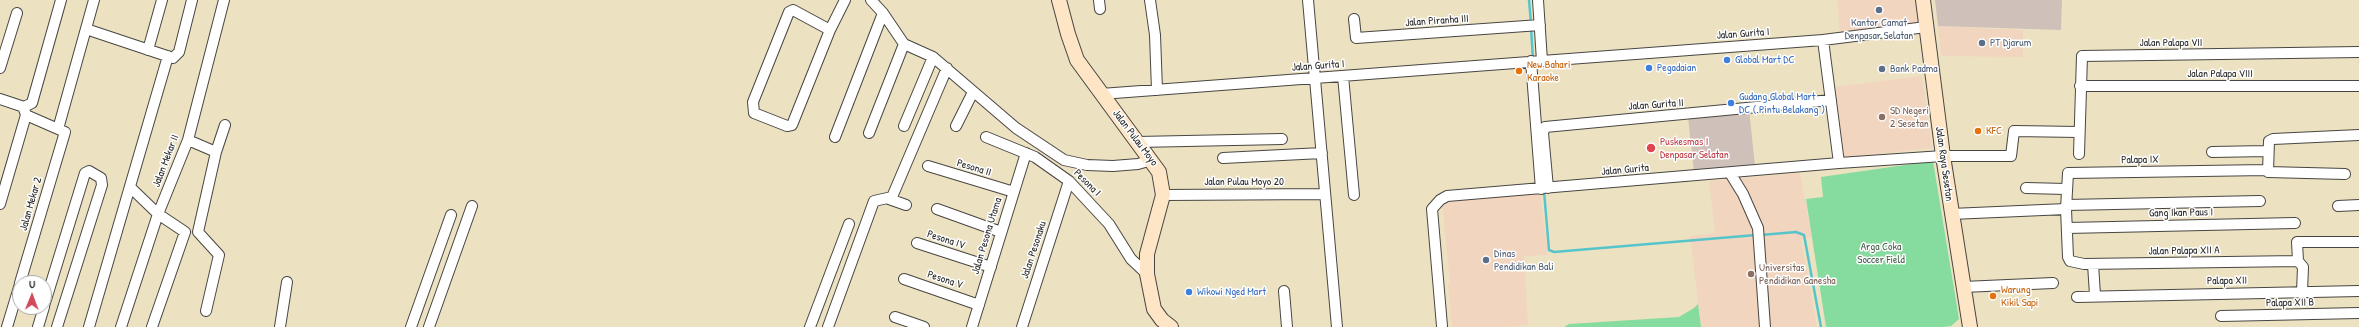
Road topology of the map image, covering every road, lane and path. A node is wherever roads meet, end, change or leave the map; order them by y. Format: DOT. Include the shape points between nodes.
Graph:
graph roads {
  1 [pos="62,0"];
  2 [pos="94,0"];
  3 [pos="162,0"];
  4 [pos="192,0"];
  5 [pos="224,0"];
  6 [pos="845,0"];
  7 [pos="870,0"];
  8 [pos="1059,0"];
  9 [pos="1150,0"];
  10 [pos="1308,0"];
  11 [pos="1538,0"];
  12 [pos="1923,0"];
  13 [pos="17,13"];
  14 [pos="883,14"];
  15 [pos="1354,19"];
  16 [pos="1534,25"];
  17 [pos="1926,27"];
  18 [pos="86,29"];
  19 [pos="830,30"];
  20 [pos="1823,40"];
  21 [pos="904,44"];
  22 [pos="148,50"];
  23 [pos="2359,52"];
  24 [pos="168,56"];
  25 [pos="933,57"];
  26 [pos="1536,61"];
  27 [pos="0,68"];
  28 [pos="947,68"];
  29 [pos="1343,76"];
  30 [pos="1316,78"];
  31 [pos="2080,86"];
  32 [pos="2359,86"];
  33 [pos="1157,90"];
  34 [pos="973,92"];
  35 [pos="1101,94"];
  36 [pos="0,99"];
  37 [pos="1831,100"];
  38 [pos="25,111"];
  39 [pos="225,125"];
  40 [pos="904,126"];
  41 [pos="956,126"];
  42 [pos="61,130"];
  43 [pos="2080,132"];
  44 [pos="869,133"];
  45 [pos="2359,135"];
  46 [pos="834,137"];
  47 [pos="986,137"];
  48 [pos="1282,139"];
  49 [pos="188,140"];
  50 [pos="1540,141"];
  51 [pos="1138,142"];
  52 [pos="2267,151"];
  53 [pos="216,152"];
  54 [pos="2212,152"];
  55 [pos="1026,153"];
  56 [pos="1322,153"];
  57 [pos="2079,154"];
  58 [pos="1943,156"];
  59 [pos="1223,158"];
  60 [pos="1152,160"];
  61 [pos="1838,163"];
  62 [pos="928,166"];
  63 [pos="2268,171"];
  64 [pos="1730,173"];
  65 [pos="2345,174"];
  66 [pos="1069,181"];
  67 [pos="130,187"];
  68 [pos="1545,188"];
  69 [pos="2026,188"];
  70 [pos="2066,189"];
  71 [pos="1014,192"];
  72 [pos="1325,194"];
  73 [pos="1163,195"];
  74 [pos="1354,195"];
  75 [pos="889,199"];
  76 [pos="2260,201"];
  77 [pos="0,204"];
  78 [pos="906,204"];
  79 [pos="2359,205"];
  80 [pos="472,206"];
  81 [pos="2338,206"];
  82 [pos="2066,207"];
  83 [pos="937,209"];
  84 [pos="158,214"];
  85 [pos="1951,214"];
  86 [pos="451,215"];
  87 [pos="2295,223"];
  88 [pos="849,224"];
  89 [pos="2067,228"];
  90 [pos="1001,232"];
  91 [pos="2359,242"];
  92 [pos="917,243"];
  93 [pos="2298,261"];
  94 [pos="2093,264"];
  95 [pos="991,267"];
  96 [pos="1147,274"];
  97 [pos="22,275"];
  98 [pos="904,279"];
  99 [pos="52,280"];
  100 [pos="287,282"];
  101 [pos="2053,283"];
  102 [pos="1963,287"];
  103 [pos="1284,291"];
  104 [pos="2359,291"];
  105 [pos="2302,292"];
  106 [pos="2095,295"];
  107 [pos="2077,297"];
  108 [pos="979,305"];
  109 [pos="12,310"];
  110 [pos="206,311"];
  111 [pos="2359,313"];
  112 [pos="41,315"];
  113 [pos="2221,316"];
  114 [pos="895,317"];
  115 [pos="1442,326"];
  116 [pos="7,327"];
  117 [pos="38,327"];
  118 [pos="57,327"];
  119 [pos="89,327"];
  120 [pos="121,327"];
  121 [pos="152,327"];
  122 [pos="280,327"];
  123 [pos="411,327"];
  124 [pos="429,327"];
  125 [pos="810,327"];
  126 [pos="828,327"];
  127 [pos="924,327"];
  128 [pos="972,327"];
  129 [pos="1022,327"];
  130 [pos="1171,327"];
  131 [pos="1286,327"];
  132 [pos="1337,327"];
  133 [pos="1765,327"];
  134 [pos="1970,327"];
  1 -- 38 [label="street" via="32,103"];
  2 -- 18 [label="street, Jalan Mekar 2"];
  3 -- 22 [label="street"];
  4 -- 24 [label="street" via="179,52 173,58"];
  5 -- 49 [label="street, Jalan Mekar II"];
  6 -- 19 [label="street"];
  7 -- 14 [label="street"];
  8 -- 35 [label="street, Jalan Pulau Moyo" via="1077,60"];
  9 -- 33 [label="street"];
  10 -- 30 [label="street"];
  11 -- 16 [label="street"];
  12 -- 17 [label="street, Jalan Raya Sesetan"];
  13 -- 27 [label="street"];
  14 -- 21 [label="street"];
  14 -- 46 [label="street"];
  15 -- 16 [label="street, Jalan Piranha III" via="1356,38"];
  16 -- 26 [label="street"];
  17 -- 20 [label="street, Jalan Gurita I"];
  17 -- 58 [label="street, Jalan Raya Sesetan"];
  18 -- 22 [label="street"];
  18 -- 42 [label="street, Jalan Mekar 2"];
  19 -- 19 [label="street" via="792,125 788,126 754,112 753,102 789,12 793,10"];
  20 -- 26 [label="street, Jalan Gurita I"];
  20 -- 37 [label="street"];
  21 -- 25 [label="street"];
  21 -- 44 [label="street"];
  22 -- 24 [label="street"];
  23 -- 31 [label="street, Jalan Palapa VII" via="2084,55 2081,59"];
  24 -- 67 [label="street"];
  25 -- 28 [label="street"];
  25 -- 40 [label="street"];
  26 -- 29 [label="street, Jalan Gurita I"];
  26 -- 50 [label="street"];
  28 -- 34 [label="street"];
  28 -- 75 [label="street" via="899,184"];
  29 -- 30 [label="street, Jalan Gurita I"];
  29 -- 74 [label="street"];
  30 -- 33 [label="street, Jalan Gurita I"];
  30 -- 56 [label="street"];
  31 -- 32 [label="street, Jalan Palapa VIII"];
  31 -- 43 [label="street, Jalan Palapa VII"];
  33 -- 35 [label="street, Jalan Gurita I"];
  34 -- 41 [label="street"];
  34 -- 60 [label="street" via="1016,128 1070,162 1113,166"];
  35 -- 51 [label="street, Jalan Pulau Moyo"];
  36 -- 38 [label="street"];
  37 -- 50 [label="street, Jalan Gurita II" via="1702,114 1550,125 1543,130"];
  37 -- 61 [label="street"];
  38 -- 42 [label="street"];
  38 -- 77 [label="street"];
  39 -- 53 [label="street"];
  42 -- 97 [label="street, Jalan Mekar 2"];
  43 -- 57 [label="street, Jalan Palapa VII"];
  43 -- 58 [label="street, Jalan Gurita" via="2015,131 2012,156"];
  45 -- 52 [label="street" via="2273,139 2268,141"];
  47 -- 55 [label="street, Pesona I"];
  48 -- 51 [label="street"];
  49 -- 53 [label="street"];
  49 -- 84 [label="street, Jalan Mekar II"];
  50 -- 68 [label="street, Jalan Gurita II"];
  51 -- 60 [label="street, Jalan Pulau Moyo"];
  52 -- 54 [label="street"];
  52 -- 63 [label="street"];
  53 -- 110 [label="street" via="198,232 219,254"];
  55 -- 66 [label="street, Pesona I" via="1053,168"];
  55 -- 71 [label="street, Jalan Pesona Utama"];
  56 -- 59 [label="street"];
  56 -- 72 [label="street"];
  58 -- 61 [label="street, Jalan Gurita"];
  58 -- 85 [label="street, Jalan Raya Sesetan"];
  60 -- 73 [label="street, Jalan Pulau Moyo" via="1159,172"];
  61 -- 64 [label="street, Jalan Gurita"];
  62 -- 71 [label="street, Pesona II"];
  63 -- 65 [label="street"];
  63 -- 70 [label="street, Palapa IX" via="2070,172 2067,175"];
  64 -- 68 [label="street, Jalan Gurita"];
  64 -- 133 [label="street" via="1743,194 1758,228"];
  66 -- 96 [label="street, Pesona I" via="1109,224 1131,259"];
  66 -- 129 [label="street, Jalan Pesonaku"];
  67 -- 84 [label="street"];
  67 -- 119 [label="street"];
  68 -- 115 [label="street, Jalan Gurita" via="1447,196 1434,205 1432,209"];
  69 -- 70 [label="street"];
  70 -- 82 [label="street, Palapa IX"];
  71 -- 90 [label="street, Jalan Pesona Utama"];
  72 -- 73 [label="street, Jalan Pulau Moyo 20"];
  72 -- 132 [label="street"];
  73 -- 96 [label="street, Jalan Pulau Moyo" via="1147,254"];
  75 -- 78 [label="street"];
  75 -- 126 [label="street" via="874,202"];
  76 -- 82 [label="street"];
  79 -- 81 [label="street"];
  80 -- 124 [label="street"];
  82 -- 85 [label="street"];
  82 -- 89 [label="street, Palapa IX"];
  83 -- 90 [label="street"];
  84 -- 120 [label="street, Jalan Mekar II"];
  84 -- 121 [label="street" via="185,232"];
  85 -- 102 [label="street, Jalan Raya Sesetan"];
  86 -- 123 [label="street"];
  87 -- 89 [label="street, Gang Ikan Paus I"];
  88 -- 125 [label="street"];
  89 -- 94 [label="street, Jalan Palapa XII A" via="2070,261"];
  90 -- 95 [label="street, Jalan Pesona Utama"];
  91 -- 93 [label="street" via="2297,242"];
  92 -- 95 [label="street, Pesona IV"];
  93 -- 94 [label="street, Jalan Palapa XII A"];
  93 -- 105 [label="street" via="2303,267"];
  94 -- 106 [label="street"];
  95 -- 108 [label="street, Jalan Pesona Utama"];
  96 -- 130 [label="street, Jalan Pulau Moyo" via="1154,309"];
  98 -- 108 [label="street, Pesona V"];
  99 -- 118 [label="street" via="85,173 89,170 101,178 102,185"];
  100 -- 122 [label="street"];
  101 -- 102 [label="street"];
  102 -- 134 [label="street, Jalan Raya Sesetan"];
  103 -- 131 [label="street"];
  104 -- 105 [label="street, Palapa XII"];
  105 -- 106 [label="street, Palapa XII"];
  106 -- 107 [label="street, Palapa XII"];
  108 -- 128 [label="street, Jalan Pesona Utama"];
  109 -- 116 [label="street, Jalan Mekar 2"];
  111 -- 113 [label="street, Palapa XII B"];
  112 -- 117 [label="street"];
  114 -- 127 [label="street"];
}
